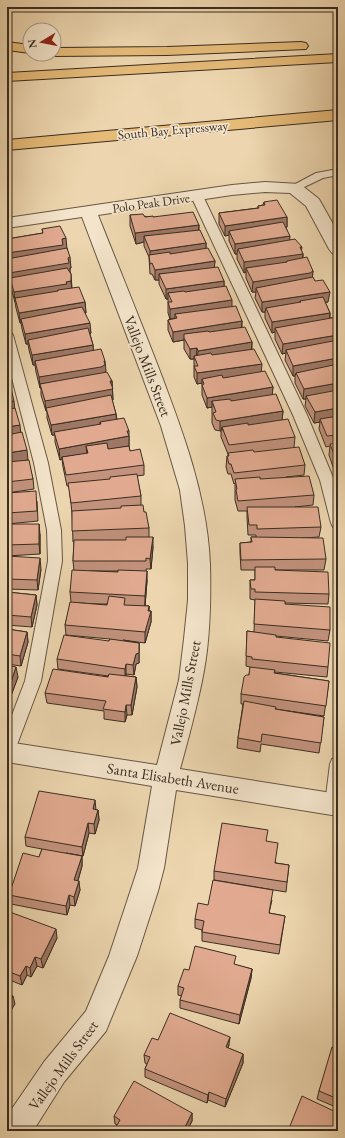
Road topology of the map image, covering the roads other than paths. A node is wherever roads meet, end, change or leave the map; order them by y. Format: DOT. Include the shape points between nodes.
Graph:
graph roads {
  1 [pos="338,44"];
  2 [pos="7,46"];
  3 [pos="22,48"];
  4 [pos="62,52"];
  5 [pos="338,58"];
  6 [pos="7,77"];
  7 [pos="338,115"];
  8 [pos="311,117"];
  9 [pos="7,145"];
  10 [pos="7,157"];
  11 [pos="338,172"];
  12 [pos="294,188"];
  13 [pos="197,196"];
  14 [pos="89,212"];
  15 [pos="7,223"];
  16 [pos="338,249"];
  17 [pos="7,335"];
  18 [pos="338,523"];
  19 [pos="7,751"];
  20 [pos="338,764"];
  21 [pos="166,777"];
  22 [pos="336,805"];
  23 [pos="15,1131"];
  1 -- 4 [label="highway" via="167,51"];
  2 -- 3 [label="highway"];
  5 -- 6 [label="highway"];
  7 -- 8 [label="highway, South Bay Expressway"];
  8 -- 9 [label="highway, South Bay Expressway"];
  8 -- 10 [label="highway"];
  11 -- 12 [label="lane" via="320,175"];
  12 -- 13 [label="street, Polo Peak Drive" via="265,187"];
  12 -- 16 [label="street" via="313,203"];
  13 -- 14 [label="street, Polo Peak Drive"];
  13 -- 18 [label="lane" via="300,415 326,480"];
  14 -- 15 [label="street, Polo Peak Drive"];
  14 -- 21 [label="street, Vallejo Mills Street" via="172,426 190,490 196,526 199,585 196,639 191,680"];
  17 -- 19 [label="lane" via="41,463 54,530 55,561 33,681"];
  19 -- 21 [label="street, Santa Elisabeth Avenue"];
  20 -- 22 [label="lane"];
  21 -- 22 [label="street, Santa Elisabeth Avenue"];
  21 -- 23 [label="street, Vallejo Mills Street" via="145,892 123,956 96,1021 54,1072"];
}
